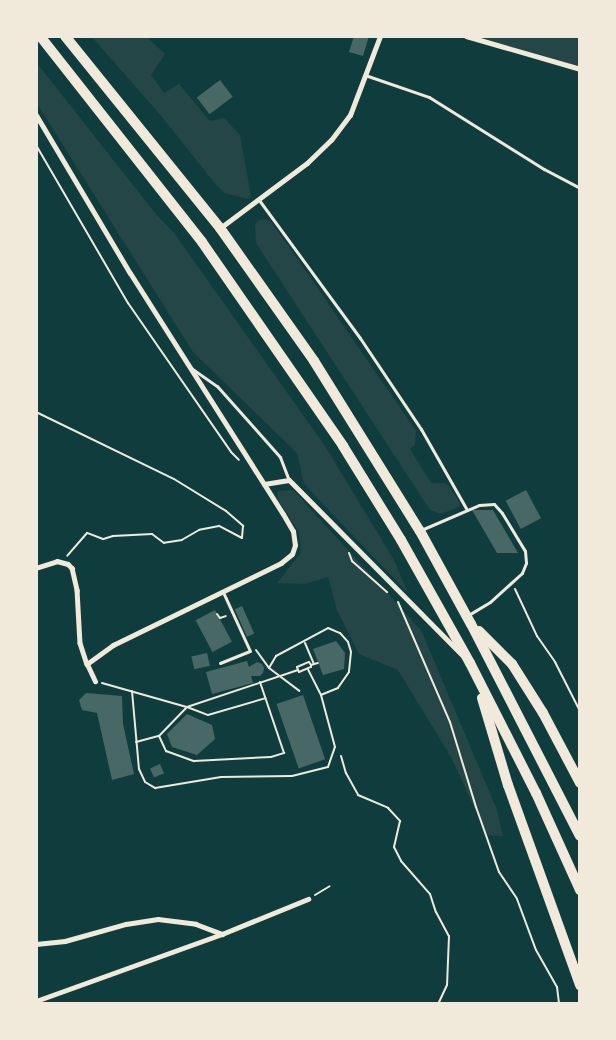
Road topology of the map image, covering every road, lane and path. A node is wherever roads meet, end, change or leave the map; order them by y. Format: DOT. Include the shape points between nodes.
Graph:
graph roads {
  1 [pos="40,36"];
  2 [pos="65,36"];
  3 [pos="380,36"];
  4 [pos="466,36"];
  5 [pos="580,69"];
  6 [pos="365,75"];
  7 [pos="36,115"];
  8 [pos="36,145"];
  9 [pos="580,188"];
  10 [pos="259,200"];
  11 [pos="220,228"];
  12 [pos="189,366"];
  13 [pos="36,412"];
  14 [pos="244,465"];
  15 [pos="289,480"];
  16 [pos="264,484"];
  17 [pos="467,510"];
  18 [pos="420,531"];
  19 [pos="351,545"];
  20 [pos="63,562"];
  21 [pos="36,568"];
  22 [pos="512,584"];
  23 [pos="223,592"];
  24 [pos="389,593"];
  25 [pos="396,600"];
  26 [pos="233,613"];
  27 [pos="217,614"];
  28 [pos="469,620"];
  29 [pos="305,642"];
  30 [pos="255,649"];
  31 [pos="318,662"];
  32 [pos="220,663"];
  33 [pos="87,664"];
  34 [pos="312,665"];
  35 [pos="471,667"];
  36 [pos="269,668"];
  37 [pos="308,668"];
  38 [pos="298,670"];
  39 [pos="279,676"];
  40 [pos="95,681"];
  41 [pos="260,682"];
  42 [pos="132,691"];
  43 [pos="299,691"];
  44 [pos="321,694"];
  45 [pos="266,698"];
  46 [pos="187,707"];
  47 [pos="580,710"];
  48 [pos="159,736"];
  49 [pos="136,742"];
  50 [pos="341,756"];
  51 [pos="580,784"];
  52 [pos="580,836"];
  53 [pos="330,886"];
  54 [pos="580,890"];
  55 [pos="308,899"];
  56 [pos="222,934"];
  57 [pos="36,944"];
  58 [pos="580,985"];
  59 [pos="36,1001"];
  60 [pos="438,1004"];
  61 [pos="559,1004"];
  1 -- 35 [label="main road" via="202,242 294,372 401,540"];
  2 -- 11 [label="main road"];
  3 -- 6 [label="street"];
  4 -- 5 [label="street"];
  6 -- 9 [label="lane" via="430,97"];
  6 -- 10 [label="street" via="350,115 331,140 308,163"];
  7 -- 12 [label="street"];
  8 -- 14 [label="path" via="128,304 231,452"];
  10 -- 11 [label="street"];
  10 -- 17 [label="lane" via="376,360 421,429"];
  11 -- 18 [label="main road" via="314,361"];
  12 -- 15 [label="lane" via="217,386 280,457"];
  12 -- 16 [label="street"];
  13 -- 20 [label="path" via="174,478 226,511 243,526 242,538 220,526 199,530 182,540 164,542 152,534 103,539 87,533"];
  15 -- 16 [label="street"];
  15 -- 19 [label="street"];
  16 -- 23 [label="street" via="293,532 295,545 292,554 281,564"];
  17 -- 18 [label="lane"];
  17 -- 22 [label="lane" via="494,504 502,513 525,551 526,563 522,574"];
  18 -- 28 [label="main road"];
  19 -- 24 [label="path" via="348,548 352,561"];
  19 -- 35 [label="street"];
  20 -- 21 [label="street"];
  20 -- 33 [label="street" via="72,568 75,576 80,643"];
  22 -- 28 [label="lane"];
  22 -- 47 [label="path" via="537,636 555,662"];
  23 -- 26 [label="lane"];
  23 -- 33 [label="street" via="113,646"];
  25 -- 61 [label="path" via="450,722 499,872 516,899 536,950 557,987"];
  26 -- 27 [label="path" via="220,618"];
  26 -- 32 [label="lane" via="250,651"];
  28 -- 51 [label="main road" via="512,664 543,713"];
  28 -- 52 [label="main road"];
  29 -- 34 [label="path"];
  29 -- 36 [label="path" via="276,656"];
  29 -- 44 [label="path" via="328,628 340,633 348,642 350,663 344,682 338,688"];
  30 -- 36 [label="path"];
  31 -- 34 [label="path"];
  33 -- 40 [label="street"];
  34 -- 37 [label="path"];
  34 -- 38 [label="path" via="309,662 297,667"];
  35 -- 54 [label="main road" via="536,793"];
  35 -- 58 [label="main road" via="508,785"];
  36 -- 39 [label="path"];
  37 -- 38 [label="path"];
  37 -- 44 [label="path"];
  38 -- 39 [label="path"];
  39 -- 41 [label="path"];
  39 -- 43 [label="path"];
  40 -- 42 [label="path"];
  41 -- 45 [label="path"];
  41 -- 46 [label="path"];
  42 -- 46 [label="path"];
  42 -- 49 [label="path"];
  44 -- 49 [label="path" via="335,747 328,767 292,776 221,777 155,788 145,782 139,769"];
  45 -- 46 [label="path" via="208,715"];
  45 -- 48 [label="path" via="284,753 271,757 194,761 166,752"];
  46 -- 48 [label="path"];
  48 -- 49 [label="path"];
  50 -- 60 [label="path" via="358,795 388,808 400,821 394,847 430,894 449,936 447,985"];
  53 -- 55 [label="path"];
  55 -- 56 [label="street"];
  56 -- 57 [label="street" via="196,924 158,919 126,924 65,941"];
  56 -- 59 [label="street"];
}
